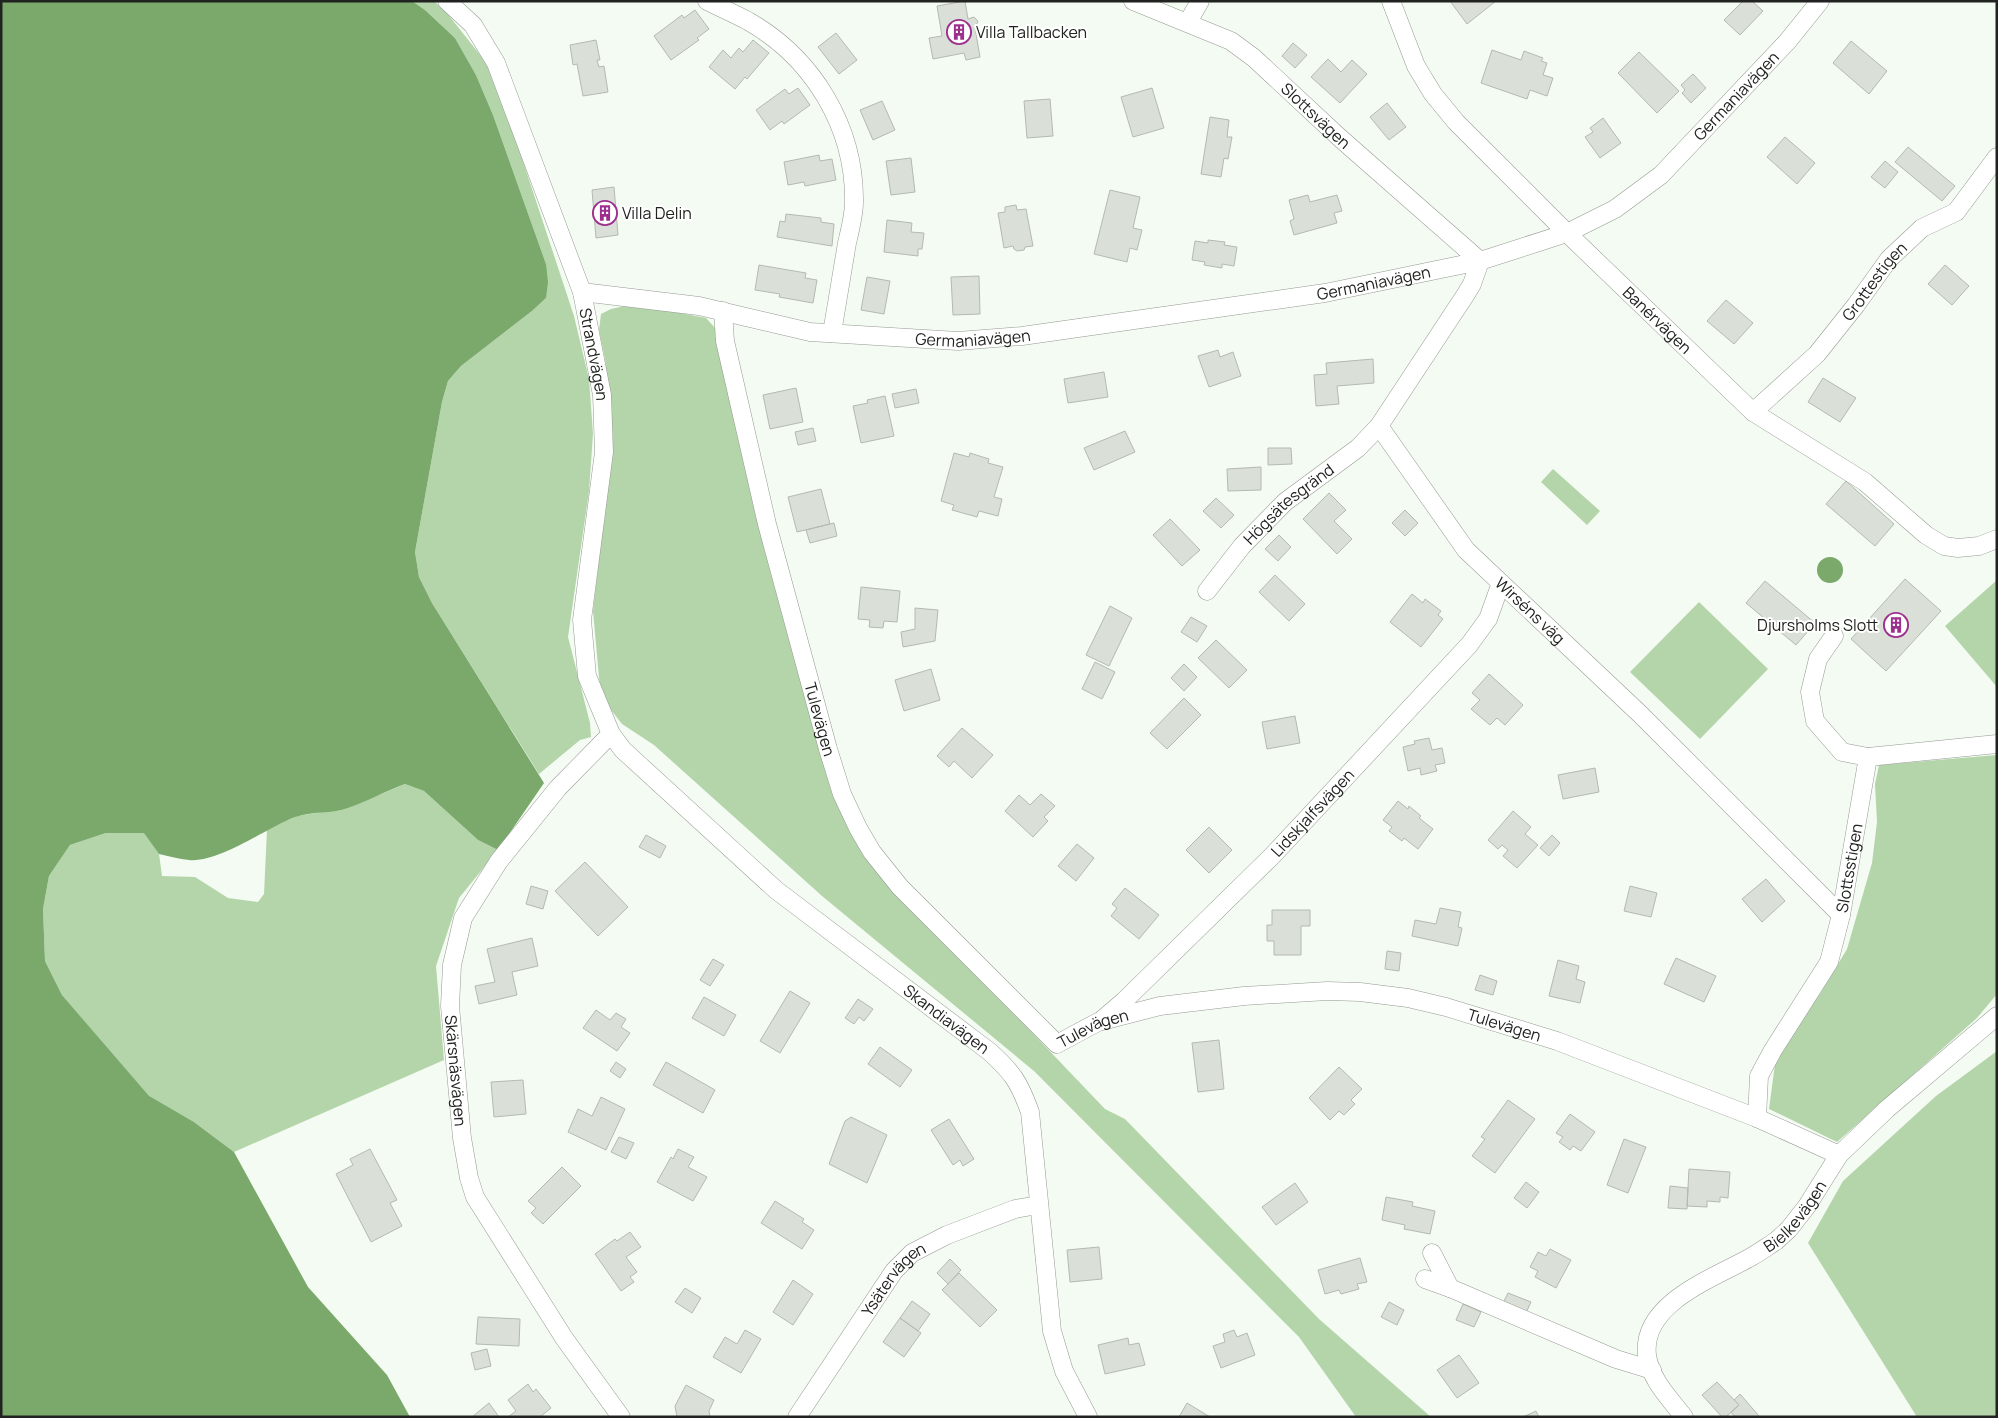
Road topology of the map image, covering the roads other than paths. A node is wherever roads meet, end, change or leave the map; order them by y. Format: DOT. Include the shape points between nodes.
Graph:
graph roads {
  1 [pos="447,1"];
  2 [pos="707,1"];
  3 [pos="1133,1"];
  4 [pos="1200,1"];
  5 [pos="1391,1"];
  6 [pos="1820,1"];
  7 [pos="1188,22"];
  8 [pos="1997,157"];
  9 [pos="1567,233"];
  10 [pos="1480,261"];
  11 [pos="582,292"];
  12 [pos="723,311"];
  13 [pos="832,333"];
  14 [pos="1753,412"];
  15 [pos="1379,426"];
  16 [pos="1997,539"];
  17 [pos="1501,583"];
  18 [pos="1207,591"];
  19 [pos="1834,636"];
  20 [pos="611,734"];
  21 [pos="1997,744"];
  22 [pos="1868,757"];
  23 [pos="1841,915"];
  24 [pos="1997,1016"];
  25 [pos="1098,1022"];
  26 [pos="1757,1118"];
  27 [pos="1839,1155"];
  28 [pos="1038,1205"];
  29 [pos="1432,1253"];
  30 [pos="1425,1280"];
  31 [pos="1450,1288"];
  32 [pos="1652,1370"];
  33 [pos="620,1417"];
  34 [pos="797,1417"];
  35 [pos="1088,1417"];
  36 [pos="1684,1417"];
  1 -- 11 [label="street, Strandvägen" via="473,26 496,63"];
  2 -- 13 [label="street" via="749,21 784,47 810,74 830,102 841,125 852,172 854,203"];
  3 -- 7 [label="street, Slottsvägen"];
  4 -- 7 [label="street"];
  5 -- 9 [label="street, Banérvägen" via="1416,66 1432,94"];
  6 -- 9 [label="street, Germaniavägen" via="1787,42 1661,175 1615,209"];
  7 -- 10 [label="street, Slottsvägen" via="1231,41 1254,58"];
  8 -- 14 [label="street, Grottestigen" via="1956,212 1922,228 1889,259 1817,354"];
  9 -- 10 [label="street, Germaniavägen"];
  9 -- 14 [label="street, Banérvägen"];
  10 -- 13 [label="street, Germaniavägen" via="1325,293 1022,336 958,341"];
  10 -- 15 [label="street" via="1469,289"];
  11 -- 12 [label="street, Germaniavägen"];
  11 -- 20 [label="street, Strandvägen" via="602,394 604,452 582,620 586,676"];
  12 -- 13 [label="street, Germaniavägen" via="810,332"];
  12 -- 25 [label="street, Tulevägen" via="726,341 767,524 828,749 842,794 858,828 872,852 900,887 1057,1044"];
  14 -- 16 [label="street, Banérvägen" via="1865,482 1926,535 1944,546 1979,546"];
  15 -- 17 [label="street, Wirséns väg" via="1466,550"];
  15 -- 18 [label="street, Högsätesgränd" via="1358,448 1285,502 1242,546"];
  17 -- 23 [label="street, Wirséns väg" via="1640,714"];
  17 -- 25 [label="street, Lidskjalfsvägen" via="1488,619 1470,645 1272,856 1124,1001"];
  19 -- 22 [label="street" via="1818,659 1812,677 1810,692 1815,721 1842,752"];
  20 -- 28 [label="street, Skandiavägen" via="624,750 776,890 990,1052 1011,1072 1021,1087 1030,1112"];
  20 -- 33 [label="street, Skärsnäsvägen" via="558,788 499,861 463,918 452,965 450,1006 462,1138 475,1197 564,1338"];
  21 -- 22 [label="street"];
  22 -- 23 [label="street, Slottsstigen"];
  23 -- 26 [label="street, Slottsstigen" via="1829,962 1760,1076"];
  24 -- 27 [label="street, Bielkevägen" via="1887,1108"];
  25 -- 26 [label="street, Tulevägen" via="1160,1006 1273,994 1360,992 1408,998 1557,1041"];
  26 -- 27 [label="street, Tulevägen"];
  27 -- 32 [label="street, Bielkevägen" via="1807,1206 1776,1241 1676,1298 1656,1319 1647,1338 1647,1357"];
  28 -- 34 [label="street, Ysätervägen" via="1015,1209 947,1235 912,1253 894,1271"];
  28 -- 35 [label="street, Skandiavägen" via="1052,1331 1064,1371"];
  29 -- 31 [label="street"];
  30 -- 31 [label="street"];
  31 -- 32 [label="street" via="1616,1359"];
  32 -- 36 [label="street, Bielkevägen"];
}
